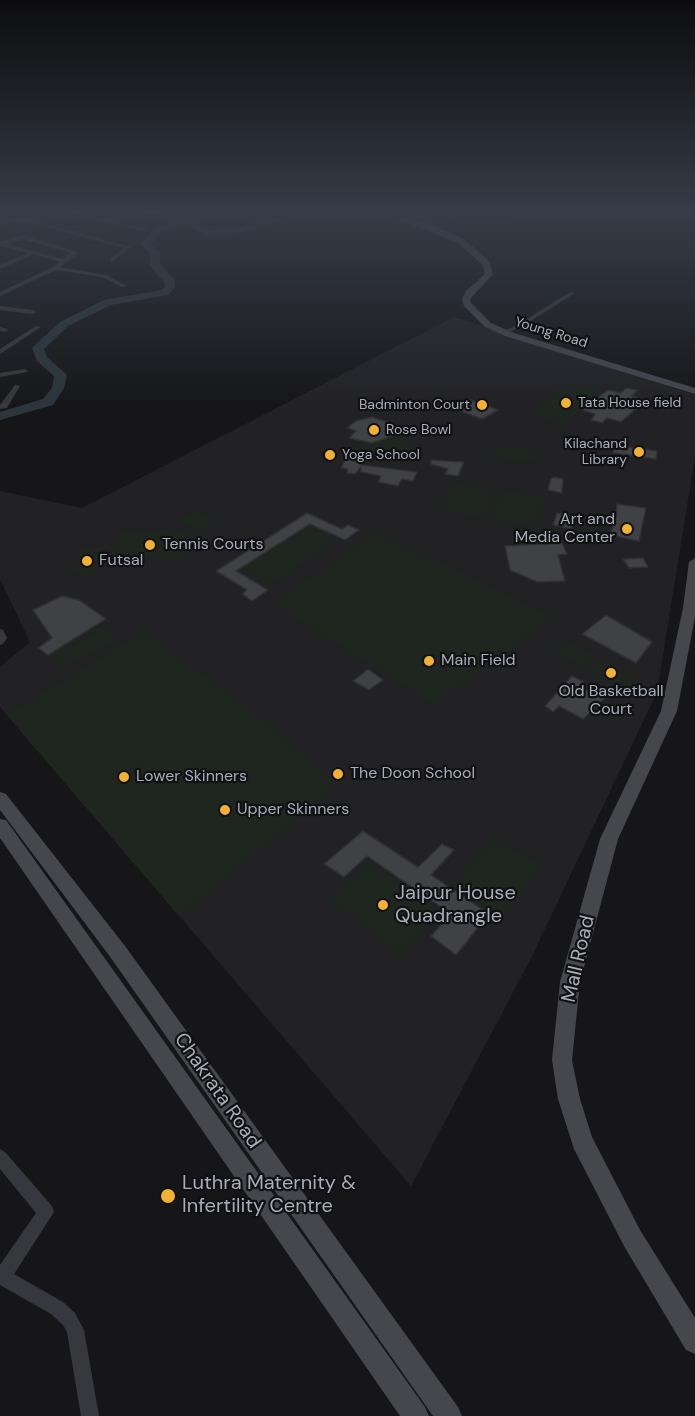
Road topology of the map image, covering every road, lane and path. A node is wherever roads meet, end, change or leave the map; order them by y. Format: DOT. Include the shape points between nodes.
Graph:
graph roads {
  1 [pos="36,277"];
  2 [pos="106,277"];
  3 [pos="486,277"];
  4 [pos="124,286"];
  5 [pos="572,293"];
  6 [pos="0,294"];
  7 [pos="0,308"];
  8 [pos="33,312"];
  9 [pos="38,327"];
  10 [pos="505,332"];
  11 [pos="0,352"];
  12 [pos="25,371"];
  13 [pos="0,375"];
  14 [pos="17,387"];
  15 [pos="695,391"];
  16 [pos="0,407"];
  17 [pos="695,562"];
  18 [pos="0,632"];
  19 [pos="0,642"];
  20 [pos="3,814"];
  21 [pos="0,1157"];
  22 [pos="1,1277"];
  23 [pos="695,1341"];
  24 [pos="90,1416"];
  25 [pos="416,1416"];
  26 [pos="449,1416"];
  1 -- 6 [label="street"];
  2 -- 4 [label="street"];
  3 -- 10 [label="street, Young Road" via="469,293 467,304 483,321"];
  5 -- 10 [label="street"];
  7 -- 8 [label="street"];
  9 -- 11 [label="street"];
  10 -- 15 [label="street, Young Road"];
  12 -- 13 [label="street"];
  14 -- 16 [label="street"];
  17 -- 23 [label="street, Mall Road" via="669,711 609,839 570,982 562,1060 582,1141 633,1238"];
  18 -- 19 [label="street"];
  20 -- 25 [label="street, Chakrata Road"];
  20 -- 26 [label="street, Chakrata Road" via="118,952"];
  21 -- 22 [label="street" via="46,1212"];
  22 -- 24 [label="street" via="57,1308 69,1319 75,1330"];
}
